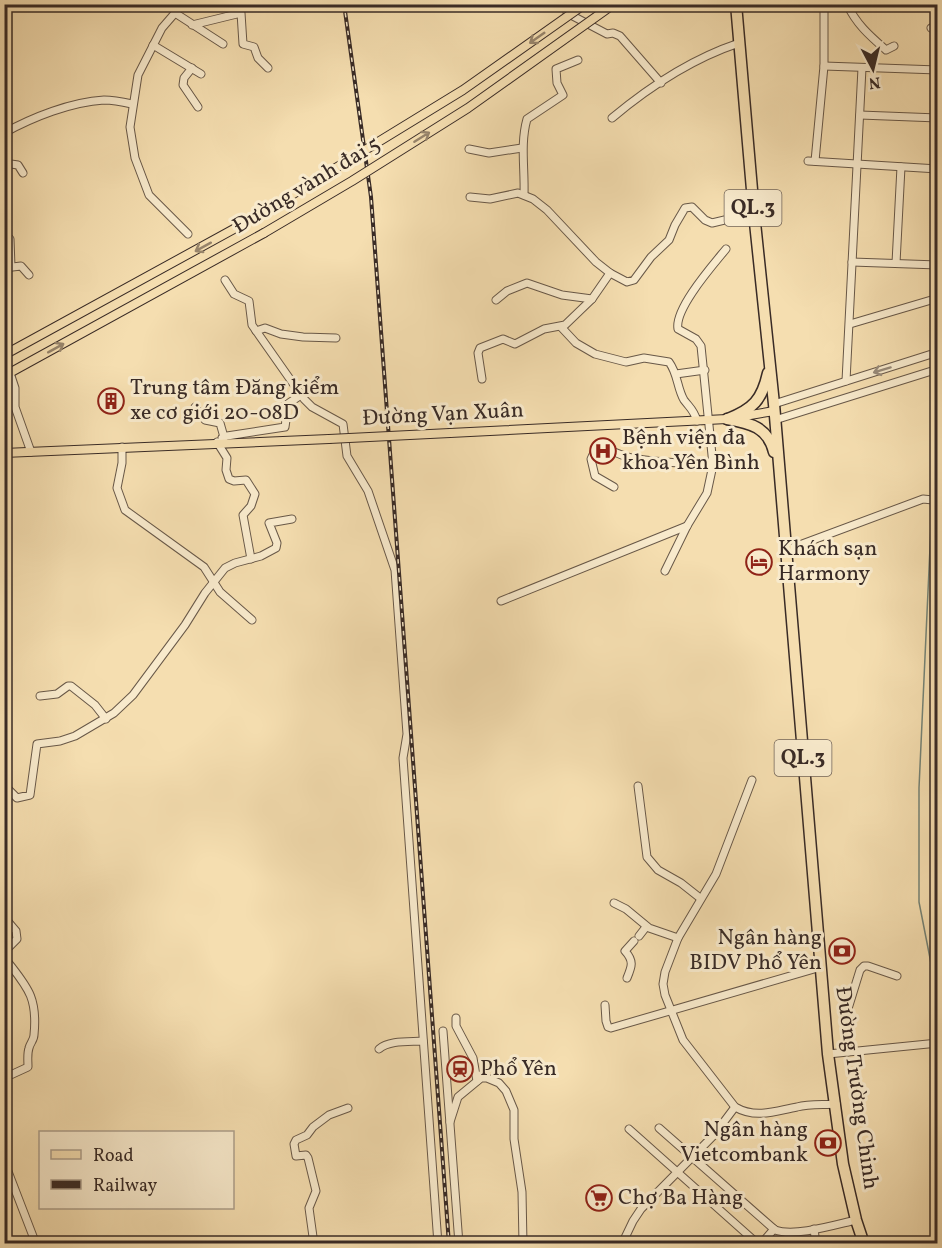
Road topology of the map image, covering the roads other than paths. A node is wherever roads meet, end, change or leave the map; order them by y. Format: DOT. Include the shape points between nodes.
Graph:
graph roads {
  1 [pos="177,4"];
  2 [pos="585,4"];
  3 [pos="614,4"];
  4 [pos="736,4"];
  5 [pos="824,4"];
  6 [pos="847,4"];
  7 [pos="566,12"];
  8 [pos="175,13"];
  9 [pos="192,25"];
  10 [pos="739,42"];
  11 [pos="223,44"];
  12 [pos="153,45"];
  13 [pos="894,46"];
  14 [pos="578,60"];
  15 [pos="824,66"];
  16 [pos="192,68"];
  17 [pos="268,68"];
  18 [pos="862,68"];
  19 [pos="938,70"];
  20 [pos="201,74"];
  21 [pos="661,83"];
  22 [pos="132,104"];
  23 [pos="198,107"];
  24 [pos="860,115"];
  25 [pos="938,117"];
  26 [pos="612,118"];
  27 [pos="4,134"];
  28 [pos="522,148"];
  29 [pos="469,149"];
  30 [pos="4,163"];
  31 [pos="858,164"];
  32 [pos="901,167"];
  33 [pos="938,169"];
  34 [pos="23,174"];
  35 [pos="524,195"];
  36 [pos="470,197"];
  37 [pos="754,213"];
  38 [pos="188,234"];
  39 [pos="10,239"];
  40 [pos="726,249"];
  41 [pos="852,262"];
  42 [pos="896,263"];
  43 [pos="938,265"];
  44 [pos="8,268"];
  45 [pos="610,273"];
  46 [pos="29,275"];
  47 [pos="225,280"];
  48 [pos="592,298"];
  49 [pos="938,298"];
  50 [pos="496,300"];
  51 [pos="850,324"];
  52 [pos="561,327"];
  53 [pos="256,331"];
  54 [pos="336,338"];
  55 [pos="938,352"];
  56 [pos="4,355"];
  57 [pos="769,363"];
  58 [pos="705,369"];
  59 [pos="938,369"];
  60 [pos="676,374"];
  61 [pos="8,376"];
  62 [pos="482,379"];
  63 [pos="846,381"];
  64 [pos="301,395"];
  65 [pos="195,407"];
  66 [pos="774,411"];
  67 [pos="727,419"];
  68 [pos="710,420"];
  69 [pos="698,421"];
  70 [pos="222,440"];
  71 [pos="122,447"];
  72 [pos="31,452"];
  73 [pos="4,453"];
  74 [pos="712,465"];
  75 [pos="779,472"];
  76 [pos="614,487"];
  77 [pos="933,501"];
  78 [pos="292,519"];
  79 [pos="687,526"];
  80 [pos="786,550"];
  81 [pos="252,559"];
  82 [pos="665,571"];
  83 [pos="214,582"];
  84 [pos="501,601"];
  85 [pos="252,620"];
  86 [pos="40,696"];
  87 [pos="106,719"];
  88 [pos="752,780"];
  89 [pos="4,784"];
  90 [pos="638,786"];
  91 [pos="700,898"];
  92 [pos="614,903"];
  93 [pos="4,917"];
  94 [pos="646,927"];
  95 [pos="678,938"];
  96 [pos="4,952"];
  97 [pos="4,957"];
  98 [pos="821,967"];
  99 [pos="897,976"];
  100 [pos="627,978"];
  101 [pos="606,1005"];
  102 [pos="670,1010"];
  103 [pos="456,1018"];
  104 [pos="443,1030"];
  105 [pos="423,1041"];
  106 [pos="938,1043"];
  107 [pos="379,1049"];
  108 [pos="848,1052"];
  109 [pos="828,1054"];
  110 [pos="4,1078"];
  111 [pos="477,1081"];
  112 [pos="836,1104"];
  113 [pos="735,1107"];
  114 [pos="348,1108"];
  115 [pos="450,1122"];
  116 [pos="659,1128"];
  117 [pos="629,1129"];
  118 [pos="692,1156"];
  119 [pos="4,1161"];
  120 [pos="678,1171"];
  121 [pos="856,1220"];
  122 [pos="774,1228"];
  123 [pos="814,1229"];
  124 [pos="36,1244"];
  125 [pos="45,1244"];
  126 [pos="63,1244"];
  127 [pos="314,1244"];
  128 [pos="438,1244"];
  129 [pos="459,1244"];
  130 [pos="523,1244"];
  131 [pos="622,1244"];
  132 [pos="759,1244"];
  133 [pos="816,1244"];
  134 [pos="864,1244"];
  1 -- 8 [label="street"];
  2 -- 56 [label="main road, Đường vành đai 5, one-way, bridge" via="463,90 254,218"];
  61 -- 3 [label="main road, Đường vành đai 5, one-way, bridge" via="352,181 468,108"];
  4 -- 10 [label="highway, Đường Trường Chinh / QL.3"];
  5 -- 15 [label="street"];
  6 -- 13 [label="street" via="858,24 874,40 886,50"];
  7 -- 21 [label="street" via="607,34 620,36"];
  8 -- 9 [label="street"];
  8 -- 12 [label="street"];
  9 -- 11 [label="street"];
  9 -- 17 [label="street" via="241,13 243,44 254,47"];
  10 -- 21 [label="street" via="717,50"];
  10 -- 37 [label="highway, Đường Trường Chinh / QL.3"];
  12 -- 16 [label="street"];
  12 -- 22 [label="street" via="138,75"];
  14 -- 28 [label="street" via="556,69 563,95 530,115"];
  15 -- 18 [label="street"];
  15 -- 31 [label="street" via="812,161"];
  16 -- 20 [label="street"];
  16 -- 23 [label="street" via="183,85"];
  18 -- 19 [label="street"];
  18 -- 24 [label="street"];
  21 -- 26 [label="street" via="636,97"];
  22 -- 27 [label="street" via="111,100 89,102 48,114"];
  22 -- 38 [label="street" via="135,158 149,195"];
  24 -- 25 [label="street"];
  24 -- 31 [label="street"];
  28 -- 29 [label="street" via="489,153"];
  28 -- 35 [label="street"];
  30 -- 34 [label="street" via="18,165"];
  31 -- 32 [label="street"];
  31 -- 41 [label="street"];
  32 -- 33 [label="street"];
  32 -- 42 [label="street"];
  35 -- 36 [label="street"];
  35 -- 45 [label="street" via="548,210"];
  37 -- 45 [label="street" via="712,223 689,207 681,213 669,240 634,280 627,282"];
  37 -- 57 [label="highway, Đường Trường Chinh / QL.3"];
  39 -- 44 [label="street"];
  40 -- 58 [label="street" via="678,318 678,329 699,342"];
  41 -- 42 [label="street"];
  41 -- 51 [label="street"];
  42 -- 43 [label="street"];
  44 -- 46 [label="street" via="21,266"];
  45 -- 48 [label="street"];
  47 -- 53 [label="street" via="234,294 249,301"];
  48 -- 50 [label="street" via="562,295 527,282"];
  48 -- 52 [label="street"];
  49 -- 51 [label="street"];
  51 -- 63 [label="street"];
  52 -- 60 [label="street" via="584,350 626,362 644,358 669,362"];
  52 -- 62 [label="street" via="544,329 519,342 503,339 480,348"];
  53 -- 54 [label="street"];
  53 -- 64 [label="street"];
  55 -- 63 [label="street, Đường Vạn Xuân, one-way"];
  57 -- 66 [label="highway, Đường Trường Chinh / QL.3"];
  57 -- 67 [label="highway" via="763,391 756,402"];
  58 -- 60 [label="street"];
  58 -- 68 [label="street"];
  59 -- 66 [label="street, Đường Vạn Xuân"];
  60 -- 69 [label="street" via="683,398"];
  61 -- 72 [label="street" via="15,388 15,407"];
  63 -- 66 [label="street, Đường Vạn Xuân"];
  64 -- 70 [label="street" via="283,407 285,427"];
  64 -- 105 [label="street" via="312,407 344,424 347,456 368,491 395,570 406,734 403,758"];
  65 -- 70 [label="street" via="205,420 220,423"];
  66 -- 67 [label="main road, Đường Vạn Xuân"];
  66 -- 75 [label="highway, Đường Trường Chinh / QL.3"];
  67 -- 68 [label="main road, Đường Vạn Xuân"];
  67 -- 75 [label="highway" via="748,423 765,433"];
  68 -- 69 [label="main road, Đường Vạn Xuân"];
  68 -- 74 [label="street"];
  69 -- 70 [label="main road, Đường Vạn Xuân, bridge" via="329,439"];
  70 -- 71 [label="main road, Đường Vạn Xuân"];
  70 -- 81 [label="street" via="229,479 246,480 255,494 243,515"];
  71 -- 72 [label="main road, Đường Vạn Xuân"];
  71 -- 83 [label="street" via="117,488 125,510 204,567"];
  72 -- 73 [label="main road, Đường Vạn Xuân"];
  74 -- 76 [label="street" via="629,458 596,448 591,459 595,476"];
  74 -- 79 [label="street" via="707,493"];
  75 -- 80 [label="highway, Đường Trường Chinh / QL.3"];
  77 -- 80 [label="street" via="923,499"];
  78 -- 81 [label="street" via="269,523 277,546"];
  79 -- 82 [label="street"];
  79 -- 84 [label="street"];
  80 -- 98 [label="highway, Đường Trường Chinh / QL.3"];
  81 -- 83 [label="street" via="229,565"];
  83 -- 85 [label="street"];
  83 -- 87 [label="street" via="133,694"];
  86 -- 87 [label="street" via="57,694 71,686"];
  87 -- 89 [label="street" via="68,739 36,744 30,795 16,798"];
  88 -- 91 [label="street" via="716,874"];
  90 -- 91 [label="street" via="647,856 658,870"];
  91 -- 95 [label="street"];
  92 -- 94 [label="street"];
  93 -- 96 [label="street" via="16,931 17,939"];
  94 -- 95 [label="street"];
  94 -- 100 [label="street" via="626,950 633,966"];
  95 -- 102 [label="street" via="663,984"];
  97 -- 110 [label="street" via="31,992 34,1035 28,1067"];
  98 -- 102 [label="street"];
  98 -- 109 [label="highway, Đường Trường Chinh / QL.3"];
  99 -- 108 [label="street" via="868,966 860,970 847,1012"];
  101 -- 102 [label="street" via="606,1021 611,1029"];
  102 -- 113 [label="street" via="683,1040"];
  103 -- 111 [label="street" via="456,1026 473,1058"];
  104 -- 115 [label="street"];
  105 -- 107 [label="street"];
  105 -- 128 [label="street"];
  106 -- 108 [label="street"];
  108 -- 109 [label="street"];
  109 -- 112 [label="highway, Đường Trường Chinh / QL.3"];
  111 -- 115 [label="street" via="458,1096"];
  111 -- 130 [label="street" via="487,1078 499,1083 512,1101"];
  112 -- 113 [label="street" via="764,1114 746,1113"];
  112 -- 121 [label="highway, Đường Trường Chinh / QL.3" via="843,1164"];
  113 -- 118 [label="street"];
  114 -- 127 [label="street" via="329,1114 294,1144 296,1156 308,1158 316,1191 309,1208"];
  115 -- 129 [label="street"];
  116 -- 118 [label="street"];
  117 -- 120 [label="street"];
  118 -- 120 [label="street"];
  118 -- 122 [label="street"];
  119 -- 124 [label="street"];
  120 -- 131 [label="street" via="641,1209"];
  120 -- 132 [label="street"];
  121 -- 123 [label="street"];
  121 -- 134 [label="highway, Đường Trường Chinh / QL.3"];
  122 -- 123 [label="street" via="784,1232"];
  122 -- 132 [label="street"];
  123 -- 133 [label="street"];
  125 -- 126 [label="street"];
}
